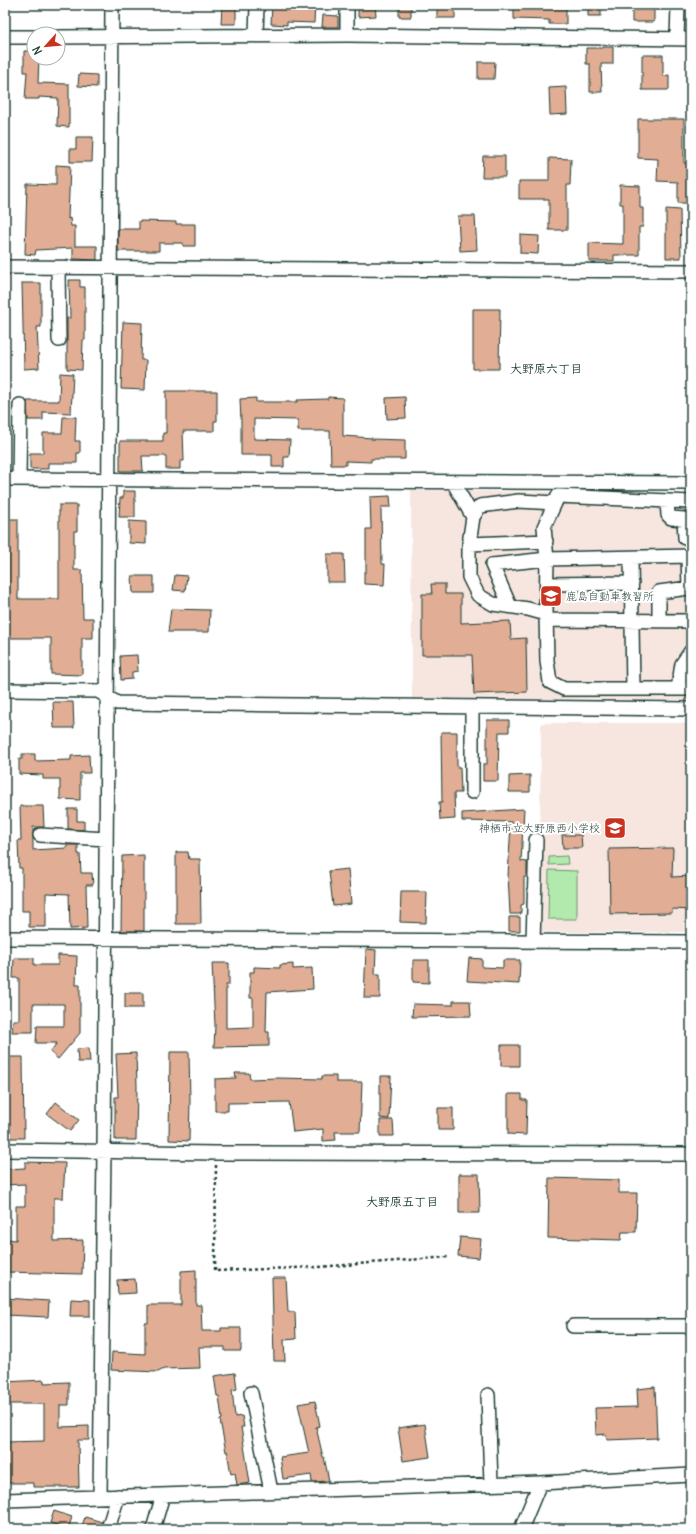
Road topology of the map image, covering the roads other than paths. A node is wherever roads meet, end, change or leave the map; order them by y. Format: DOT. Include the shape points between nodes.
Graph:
graph roads {
  1 [pos="112,5"];
  2 [pos="256,5"];
  3 [pos="347,5"];
  4 [pos="678,5"];
  5 [pos="256,35"];
  6 [pos="347,35"];
  7 [pos="5,37"];
  8 [pos="26,37"];
  9 [pos="66,37"];
  10 [pos="111,38"];
  11 [pos="677,38"];
  12 [pos="691,38"];
  13 [pos="5,267"];
  14 [pos="58,268"];
  15 [pos="109,268"];
  16 [pos="691,271"];
  17 [pos="59,340"];
  18 [pos="20,405"];
  19 [pos="5,479"];
  20 [pos="19,479"];
  21 [pos="109,480"];
  22 [pos="453,482"];
  23 [pos="691,483"];
  24 [pos="667,501"];
  25 [pos="691,502"];
  26 [pos="555,503"];
  27 [pos="473,516"];
  28 [pos="691,538"];
  29 [pos="546,541"];
  30 [pos="469,544"];
  31 [pos="690,556"];
  32 [pos="631,558"];
  33 [pos="547,560"];
  34 [pos="632,583"];
  35 [pos="547,584"];
  36 [pos="510,606"];
  37 [pos="546,617"];
  38 [pos="632,620"];
  39 [pos="659,621"];
  40 [pos="691,621"];
  41 [pos="691,650"];
  42 [pos="633,689"];
  43 [pos="678,689"];
  44 [pos="691,689"];
  45 [pos="5,690"];
  46 [pos="106,696"];
  47 [pos="472,707"];
  48 [pos="691,709"];
  49 [pos="472,792"];
  50 [pos="40,835"];
  51 [pos="106,839"];
  52 [pos="536,840"];
  53 [pos="5,938"];
  54 [pos="106,939"];
  55 [pos="534,941"];
  56 [pos="691,942"];
  57 [pos="5,1150"];
  58 [pos="104,1150"];
  59 [pos="691,1154"];
  60 [pos="573,1326"];
  61 [pos="691,1326"];
  62 [pos="251,1393"];
  63 [pos="488,1396"];
  64 [pos="691,1475"];
  65 [pos="540,1482"];
  66 [pos="491,1484"];
  67 [pos="271,1491"];
  68 [pos="162,1495"];
  69 [pos="118,1496"];
  70 [pos="100,1497"];
  71 [pos="5,1500"];
  72 [pos="108,1529"];
  73 [pos="153,1529"];
  74 [pos="521,1529"];
  1 -- 10 [label="street"];
  2 -- 5 [label="street"];
  3 -- 6 [label="street"];
  4 -- 11 [label="street"];
  5 -- 6 [label="street"];
  5 -- 10 [label="street"];
  6 -- 11 [label="street"];
  7 -- 8 [label="street"];
  9 -- 10 [label="street"];
  10 -- 15 [label="street"];
  11 -- 12 [label="street"];
  13 -- 14 [label="street"];
  14 -- 15 [label="street"];
  14 -- 17 [label="street"];
  15 -- 16 [label="street"];
  15 -- 21 [label="street"];
  18 -- 20 [label="street"];
  19 -- 20 [label="street"];
  20 -- 21 [label="street"];
  21 -- 22 [label="street"];
  21 -- 46 [label="street"];
  22 -- 23 [label="street"];
  22 -- 27 [label="street"];
  24 -- 25 [label="street"];
  24 -- 26 [label="street" via="558,496"];
  24 -- 28 [label="street" via="668,515 671,518 684,519 685,538"];
  26 -- 27 [label="street" via="520,501 480,506"];
  26 -- 29 [label="street" via="544,527"];
  27 -- 30 [label="street"];
  29 -- 30 [label="street"];
  29 -- 33 [label="street"];
  30 -- 36 [label="street" via="470,577 478,595 493,604"];
  31 -- 32 [label="street"];
  31 -- 39 [label="street" via="688,588 659,592"];
  32 -- 33 [label="street"];
  32 -- 34 [label="street"];
  33 -- 35 [label="street"];
  33 -- 36 [label="street" via="492,565"];
  34 -- 35 [label="street"];
  34 -- 38 [label="street"];
  35 -- 37 [label="street"];
  36 -- 37 [label="street" via="528,609"];
  37 -- 38 [label="street"];
  37 -- 42 [label="street" via="550,682 564,689"];
  38 -- 39 [label="street"];
  38 -- 42 [label="street"];
  39 -- 40 [label="street"];
  41 -- 43 [label="street" via="682,664"];
  42 -- 43 [label="street"];
  43 -- 44 [label="street"];
  45 -- 46 [label="street" via="98,690"];
  46 -- 47 [label="street" via="118,704"];
  46 -- 51 [label="street"];
  47 -- 48 [label="street"];
  47 -- 49 [label="street"];
  50 -- 51 [label="street"];
  51 -- 54 [label="street"];
  52 -- 55 [label="street"];
  53 -- 54 [label="street"];
  54 -- 55 [label="street"];
  54 -- 58 [label="street"];
  55 -- 56 [label="street"];
  57 -- 58 [label="street"];
  58 -- 59 [label="street" via="216,1153"];
  58 -- 70 [label="street"];
  60 -- 61 [label="street"];
  62 -- 67 [label="street"];
  63 -- 66 [label="street"];
  64 -- 65 [label="street"];
  65 -- 66 [label="street"];
  65 -- 74 [label="street"];
  66 -- 67 [label="street"];
  67 -- 68 [label="street"];
  68 -- 69 [label="street"];
  68 -- 73 [label="street"];
  69 -- 70 [label="street"];
  69 -- 72 [label="street"];
  70 -- 71 [label="street"];
}
